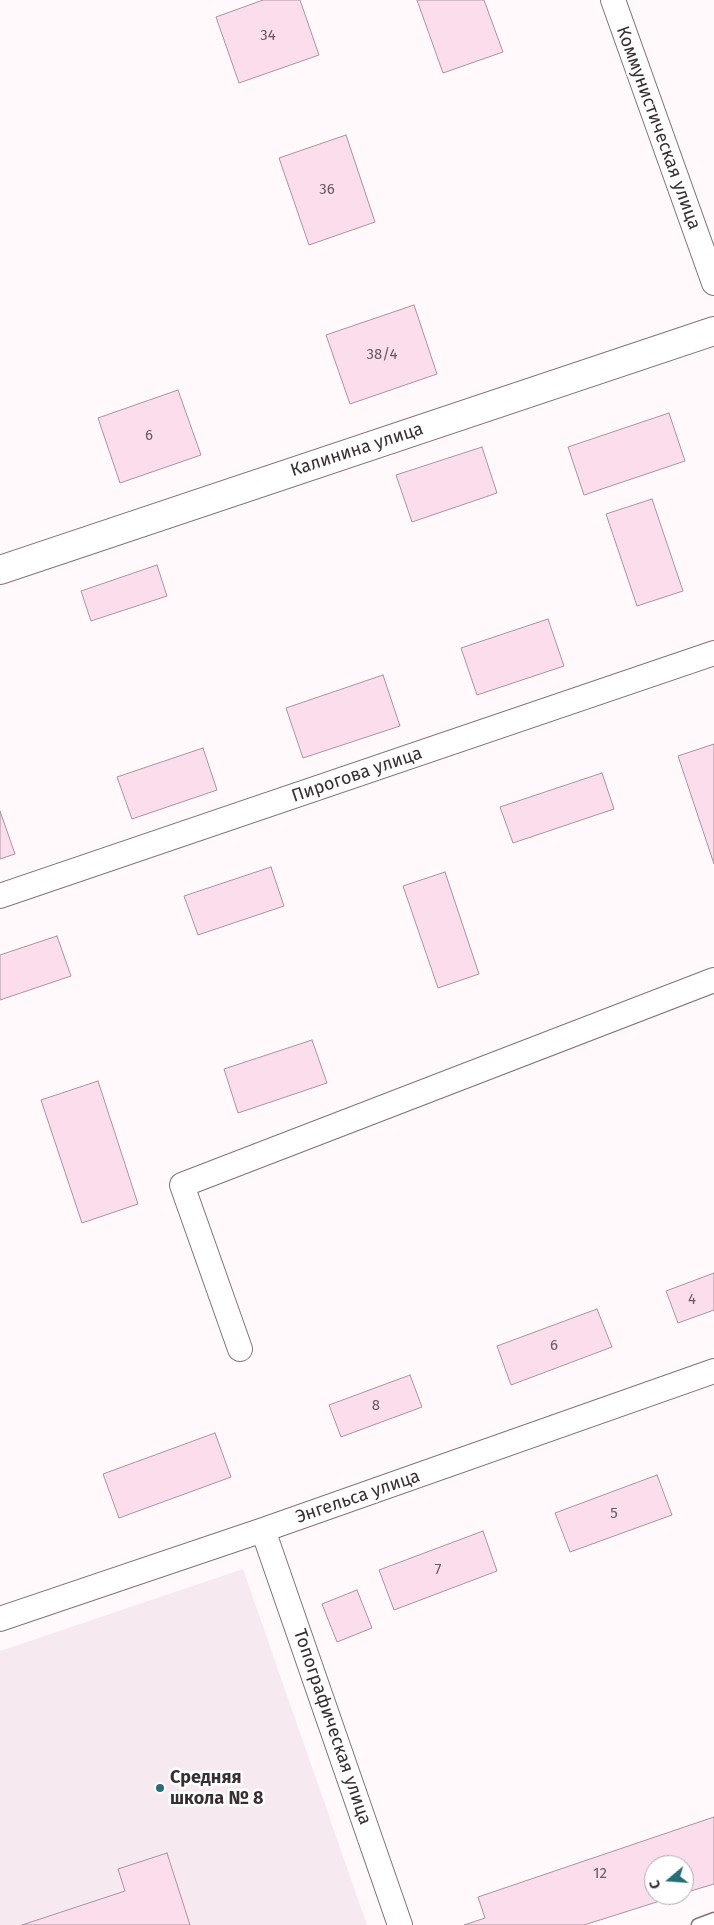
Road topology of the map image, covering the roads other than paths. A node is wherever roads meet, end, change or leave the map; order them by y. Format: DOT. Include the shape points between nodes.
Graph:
graph roads {
  1 [pos="613,0"];
  2 [pos="714,283"];
  3 [pos="714,331"];
  4 [pos="0,570"];
  5 [pos="714,653"];
  6 [pos="0,896"];
  7 [pos="714,980"];
  8 [pos="240,1349"];
  9 [pos="714,1371"];
  10 [pos="264,1530"];
  11 [pos="0,1619"];
  12 [pos="714,1919"];
  13 [pos="400,1925"];
  14 [pos="698,1925"];
  1 -- 2 [label="street, Коммунистическая улица"];
  3 -- 4 [label="street, Калинина улица"];
  5 -- 6 [label="street, Пирогова улица"];
  7 -- 8 [label="street" via="182,1185"];
  9 -- 10 [label="street, Энгельса улица"];
  10 -- 11 [label="street, Энгельса улица"];
  10 -- 13 [label="street, Топографическая улица"];
  12 -- 14 [label="lane"];
}
